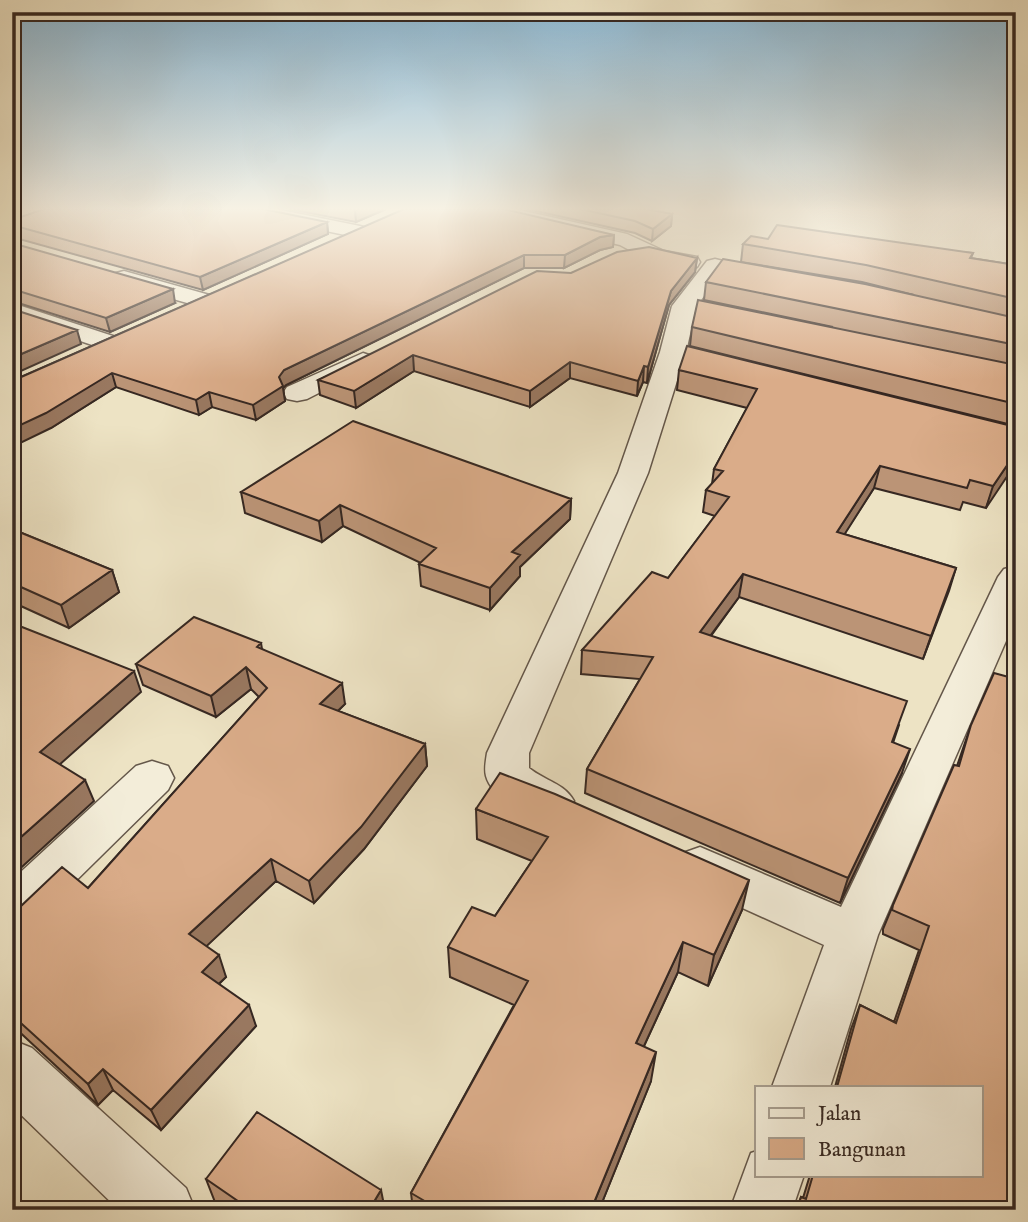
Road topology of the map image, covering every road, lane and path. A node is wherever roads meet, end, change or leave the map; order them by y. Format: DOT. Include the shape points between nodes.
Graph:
graph roads {
  1 [pos="715,266"];
  2 [pos="102,271"];
  3 [pos="742,271"];
  4 [pos="229,290"];
  5 [pos="205,301"];
  6 [pos="684,306"];
  7 [pos="12,310"];
  8 [pos="713,312"];
  9 [pos="169,317"];
  10 [pos="133,333"];
  11 [pos="110,343"];
  12 [pos="387,348"];
  13 [pos="673,352"];
  14 [pos="85,354"];
  15 [pos="700,359"];
  16 [pos="297,393"];
  17 [pos="1016,577"];
  18 [pos="152,778"];
  19 [pos="587,816"];
  20 [pos="663,850"];
  21 [pos="12,911"];
  22 [pos="853,934"];
  23 [pos="12,1067"];
  24 [pos="801,1086"];
  25 [pos="773,1176"];
  26 [pos="142,1203"];
  27 [pos="761,1210"];
  1 -- 3 [label="street"];
  1 -- 6 [label="street"];
  2 -- 5 [label="street"];
  4 -- 5 [label="street"];
  5 -- 9 [label="street"];
  6 -- 8 [label="street"];
  6 -- 13 [label="street"];
  7 -- 11 [label="street"];
  10 -- 11 [label="street"];
  11 -- 14 [label="street"];
  12 -- 16 [label="street"];
  13 -- 15 [label="street"];
  13 -- 19 [label="street" via="633,473 508,753 507,775 523,788"];
  17 -- 22 [label="street"];
  18 -- 21 [label="street"];
  20 -- 22 [label="street"];
  22 -- 24 [label="street"];
  23 -- 26 [label="street"];
  25 -- 27 [label="street"];
}
